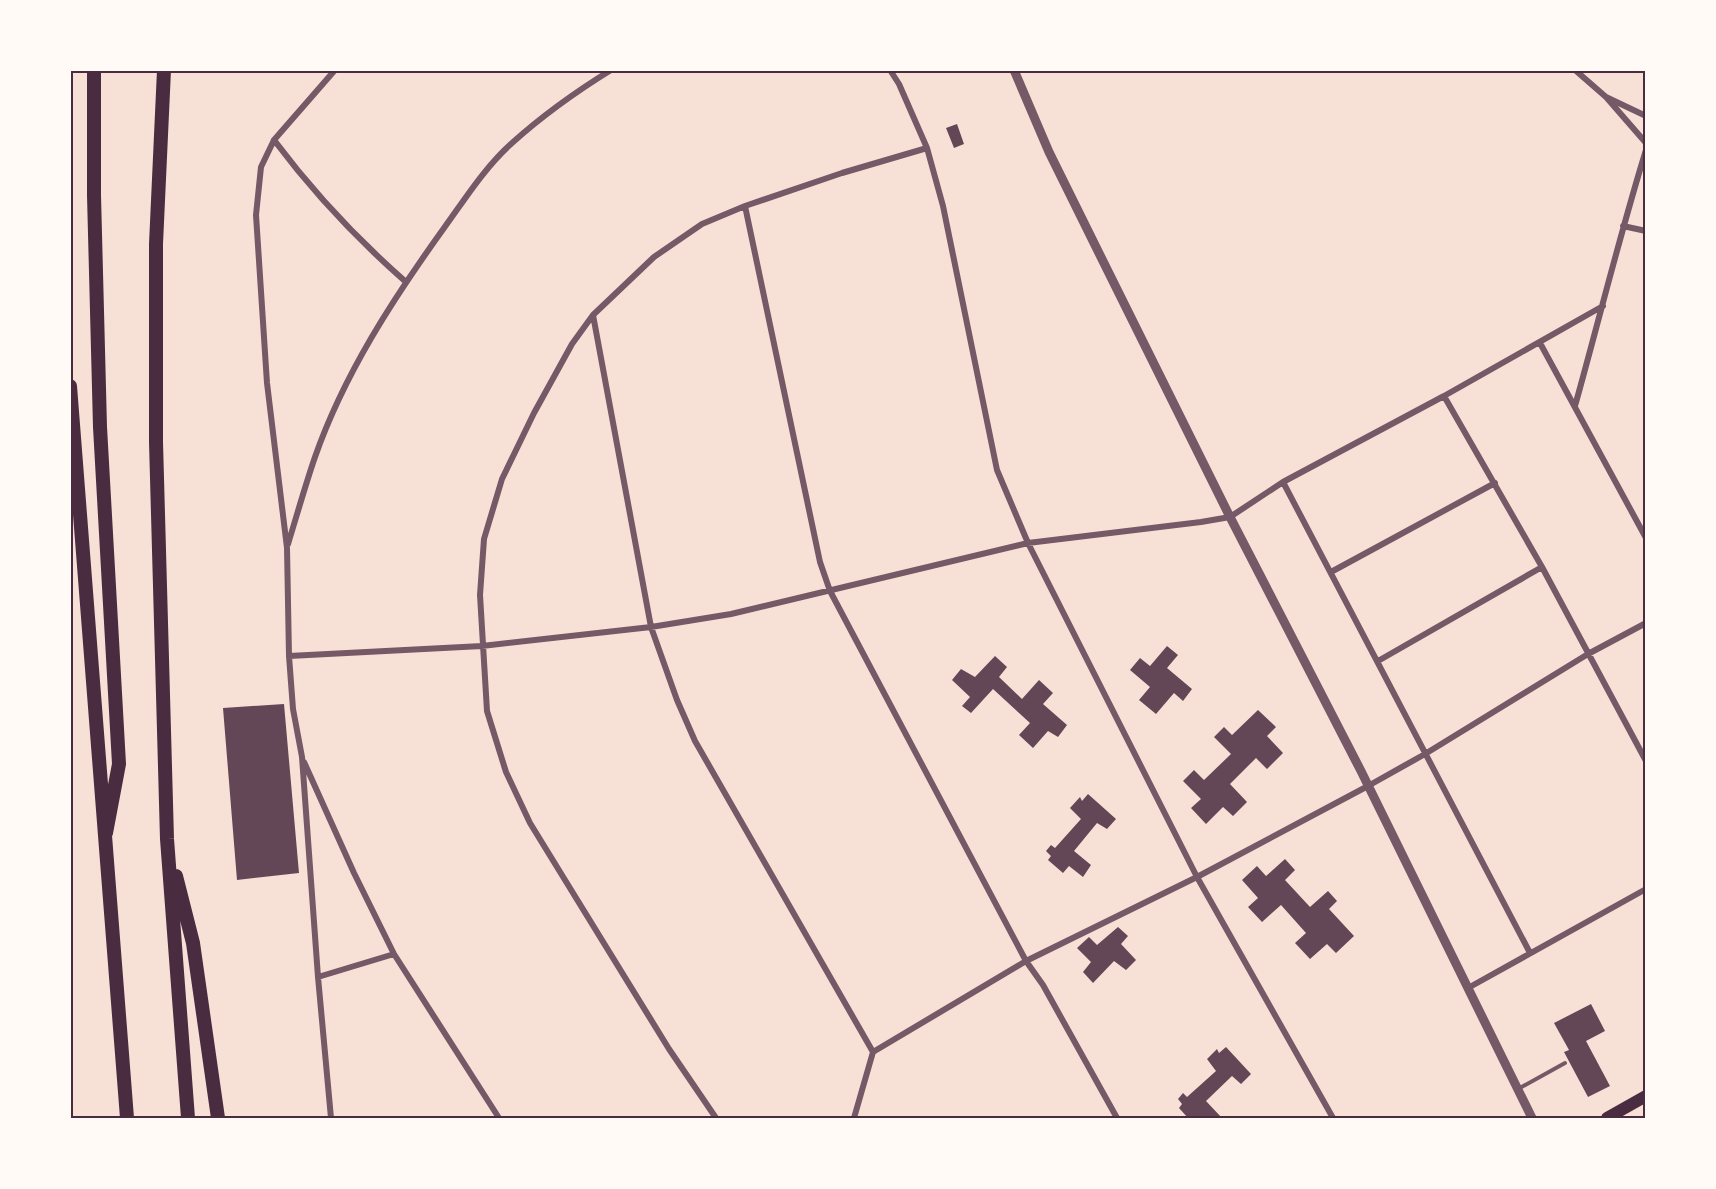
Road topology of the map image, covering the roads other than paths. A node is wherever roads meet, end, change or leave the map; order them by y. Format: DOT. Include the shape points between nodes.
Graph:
graph roads {
  1 [pos="94,70"];
  2 [pos="164,70"];
  3 [pos="335,70"];
  4 [pos="611,70"];
  5 [pos="890,70"];
  6 [pos="1014,70"];
  7 [pos="1575,70"];
  8 [pos="1606,97"];
  9 [pos="1646,116"];
  10 [pos="274,140"];
  11 [pos="1646,143"];
  12 [pos="927,148"];
  13 [pos="1646,150"];
  14 [pos="745,206"];
  15 [pos="1623,225"];
  16 [pos="1646,231"];
  17 [pos="406,282"];
  18 [pos="1603,306"];
  19 [pos="593,315"];
  20 [pos="1540,344"];
  21 [pos="70,386"];
  22 [pos="1444,396"];
  23 [pos="1575,406"];
  24 [pos="1283,482"];
  25 [pos="1495,483"];
  26 [pos="1230,517"];
  27 [pos="1646,538"];
  28 [pos="1028,543"];
  29 [pos="287,548"];
  30 [pos="1542,567"];
  31 [pos="1331,573"];
  32 [pos="830,591"];
  33 [pos="1646,623"];
  34 [pos="651,627"];
  35 [pos="482,646"];
  36 [pos="1588,654"];
  37 [pos="289,656"];
  38 [pos="1378,661"];
  39 [pos="1425,754"];
  40 [pos="302,757"];
  41 [pos="1646,761"];
  42 [pos="1368,786"];
  43 [pos="106,833"];
  44 [pos="167,839"];
  45 [pos="1197,877"];
  46 [pos="1646,889"];
  47 [pos="1530,953"];
  48 [pos="394,954"];
  49 [pos="1026,961"];
  50 [pos="318,977"];
  51 [pos="1468,988"];
  52 [pos="873,1052"];
  53 [pos="1565,1064"];
  54 [pos="1518,1089"];
  55 [pos="1646,1095"];
  56 [pos="127,1119"];
  57 [pos="188,1119"];
  58 [pos="218,1119"];
  59 [pos="331,1119"];
  60 [pos="499,1119"];
  61 [pos="716,1119"];
  62 [pos="854,1119"];
  63 [pos="1118,1119"];
  64 [pos="1333,1119"];
  65 [pos="1532,1119"];
  66 [pos="1607,1119"];
  1 -- 43 [label="highway" via="100,427 119,764"];
  2 -- 44 [label="highway" via="156,244 156,442"];
  3 -- 10 [label="street"];
  4 -- 17 [label="street" via="511,144 477,181"];
  5 -- 12 [label="street"];
  6 -- 26 [label="street" via="1049,152"];
  7 -- 8 [label="street"];
  8 -- 9 [label="street"];
  8 -- 11 [label="street"];
  10 -- 17 [label="street" via="335,214"];
  10 -- 29 [label="street" via="261,167 256,215 267,383"];
  12 -- 14 [label="street"];
  12 -- 28 [label="street" via="943,206 997,470"];
  13 -- 15 [label="street"];
  14 -- 19 [label="street" via="702,225 654,258"];
  14 -- 32 [label="street" via="820,562"];
  15 -- 16 [label="street"];
  15 -- 18 [label="street"];
  17 -- 29 [label="street" via="344,388 315,456"];
  18 -- 20 [label="street"];
  18 -- 23 [label="street"];
  19 -- 34 [label="street"];
  19 -- 35 [label="street" via="572,344 502,479 484,539"];
  20 -- 22 [label="street"];
  20 -- 23 [label="street"];
  21 -- 43 [label="highway"];
  22 -- 24 [label="street"];
  22 -- 25 [label="street"];
  23 -- 27 [label="street"];
  24 -- 26 [label="street"];
  24 -- 31 [label="street"];
  25 -- 30 [label="street"];
  25 -- 31 [label="street"];
  26 -- 28 [label="street"];
  26 -- 42 [label="street"];
  28 -- 32 [label="street"];
  28 -- 45 [label="street"];
  29 -- 37 [label="street"];
  30 -- 36 [label="street"];
  30 -- 38 [label="street"];
  31 -- 38 [label="street"];
  32 -- 34 [label="street" via="732,614"];
  32 -- 49 [label="street"];
  33 -- 36 [label="street"];
  34 -- 35 [label="street"];
  34 -- 52 [label="street" via="695,741"];
  35 -- 37 [label="street"];
  35 -- 61 [label="street" via="488,711 506,772 530,823 669,1050"];
  36 -- 39 [label="street"];
  36 -- 41 [label="street"];
  37 -- 40 [label="street"];
  38 -- 39 [label="street"];
  39 -- 42 [label="street"];
  39 -- 47 [label="street"];
  40 -- 48 [label="street"];
  40 -- 50 [label="street"];
  42 -- 45 [label="street"];
  42 -- 51 [label="street"];
  43 -- 56 [label="highway"];
  44 -- 57 [label="highway"];
  44 -- 58 [label="highway" via="193,943"];
  45 -- 49 [label="street"];
  45 -- 64 [label="street"];
  46 -- 47 [label="street"];
  47 -- 51 [label="street"];
  48 -- 50 [label="street"];
  48 -- 60 [label="street"];
  49 -- 52 [label="street"];
  49 -- 63 [label="street"];
  50 -- 59 [label="street"];
  51 -- 54 [label="street"];
  52 -- 62 [label="street"];
  53 -- 54 [label="lane"];
  54 -- 65 [label="street"];
  55 -- 66 [label="main road"];
}
